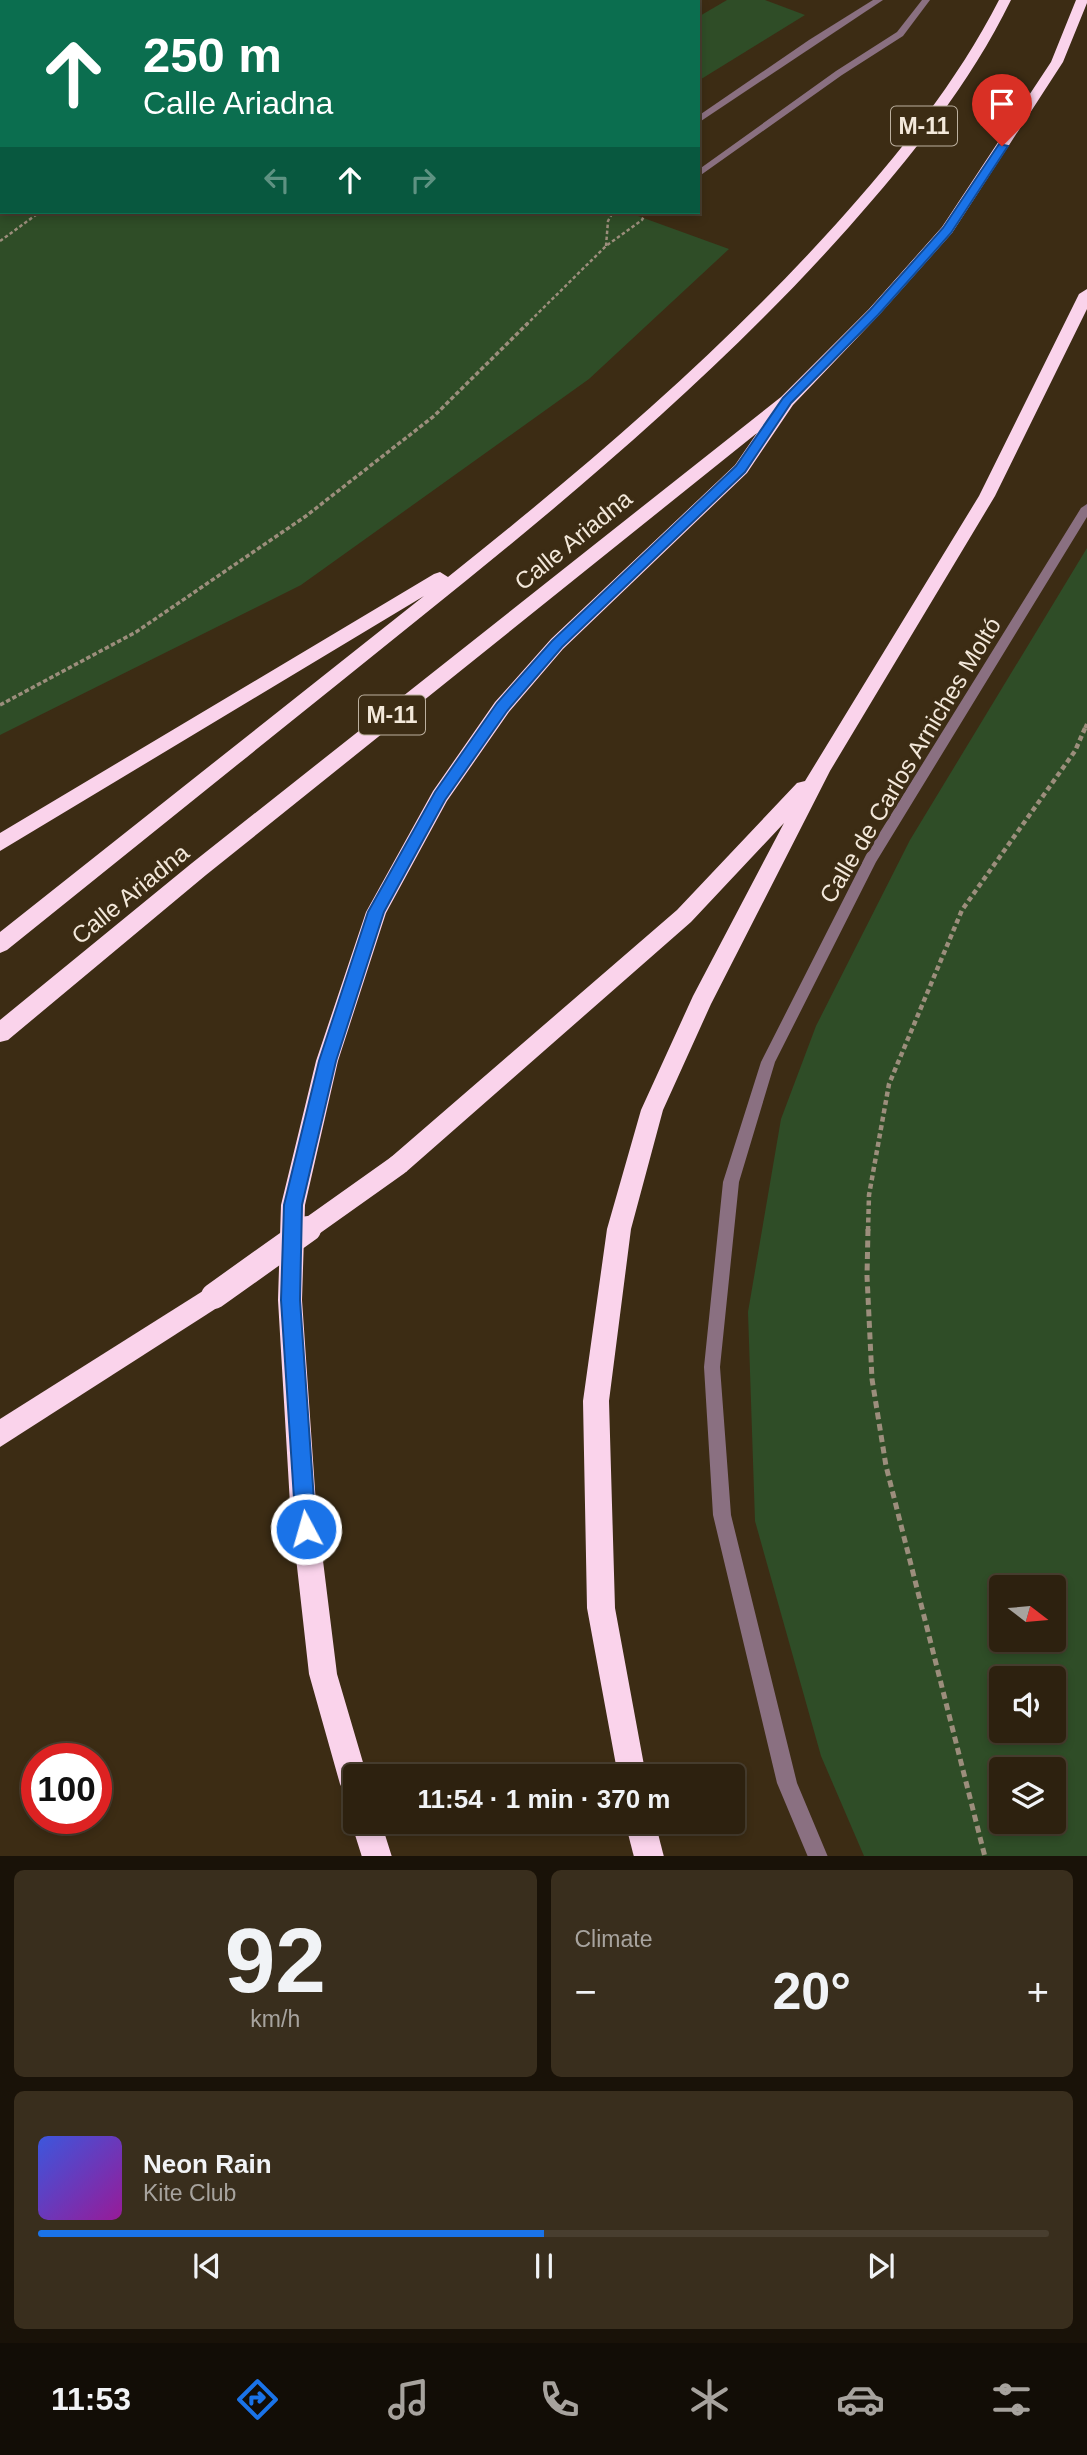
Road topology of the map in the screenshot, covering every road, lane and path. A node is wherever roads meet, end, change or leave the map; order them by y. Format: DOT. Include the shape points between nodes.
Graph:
graph roads {
  1 [pos="879,0"];
  2 [pos="926,0"];
  3 [pos="1005,0"];
  4 [pos="1082,0"];
  5 [pos="700,119"];
  6 [pos="700,173"];
  7 [pos="37,214"];
  8 [pos="613,214"];
  9 [pos="645,214"];
  10 [pos="0,241"];
  11 [pos="606,246"];
  12 [pos="1087,294"];
  13 [pos="787,401"];
  14 [pos="1087,508"];
  15 [pos="514,534"];
  16 [pos="0,705"];
  17 [pos="1087,723"];
  18 [pos="822,768"];
  19 [pos="0,842"];
  20 [pos="0,944"];
  21 [pos="0,1033"];
  22 [pos="0,1434"];
  23 [pos="349,1764"];
  24 [pos="630,1764"];
  25 [pos="370,1834"];
  26 [pos="643,1834"];
  27 [pos="377,1856"];
  28 [pos="649,1856"];
  29 [pos="818,1856"];
  30 [pos="985,1856"];
  1 -- 5 [label="street"];
  2 -- 6 [label="street" via="900,33"];
  3 -- 15 [label="highway, Calle Ariadna / M-11" via="971,60 905,152 830,242 713,363"];
  4 -- 13 [label="highway, Calle Ariadna / M-11" via="1057,62 947,230"];
  7 -- 10 [label="path"];
  8 -- 11 [label="path"];
  9 -- 11 [label="path"];
  11 -- 16 [label="path" via="434,416 306,516 136,632"];
  12 -- 18 [label="highway" via="987,496"];
  13 -- 21 [label="highway, Calle Ariadna / M-11"];
  13 -- 23 [label="highway" via="741,469 557,644 502,707 440,796 376,912 327,1061 293,1205 290,1300 303,1504 323,1674"];
  14 -- 29 [label="street, Calle de Carlos Arniches Moltó" via="871,859 768,1062 731,1182 712,1367 722,1514 787,1783"];
  15 -- 19 [label="highway"];
  15 -- 20 [label="highway, Calle Ariadna / M-11"];
  17 -- 30 [label="path" via="1075,751 962,910 888,1084 869,1195 872,1379 886,1466"];
  18 -- 22 [label="highway, bridge" via="684,916 398,1165 214,1296"];
  18 -- 24 [label="highway" via="701,1002 652,1110 619,1229 596,1401 601,1608"];
  25 -- 27 [label="highway"];
  26 -- 28 [label="highway"];
}
